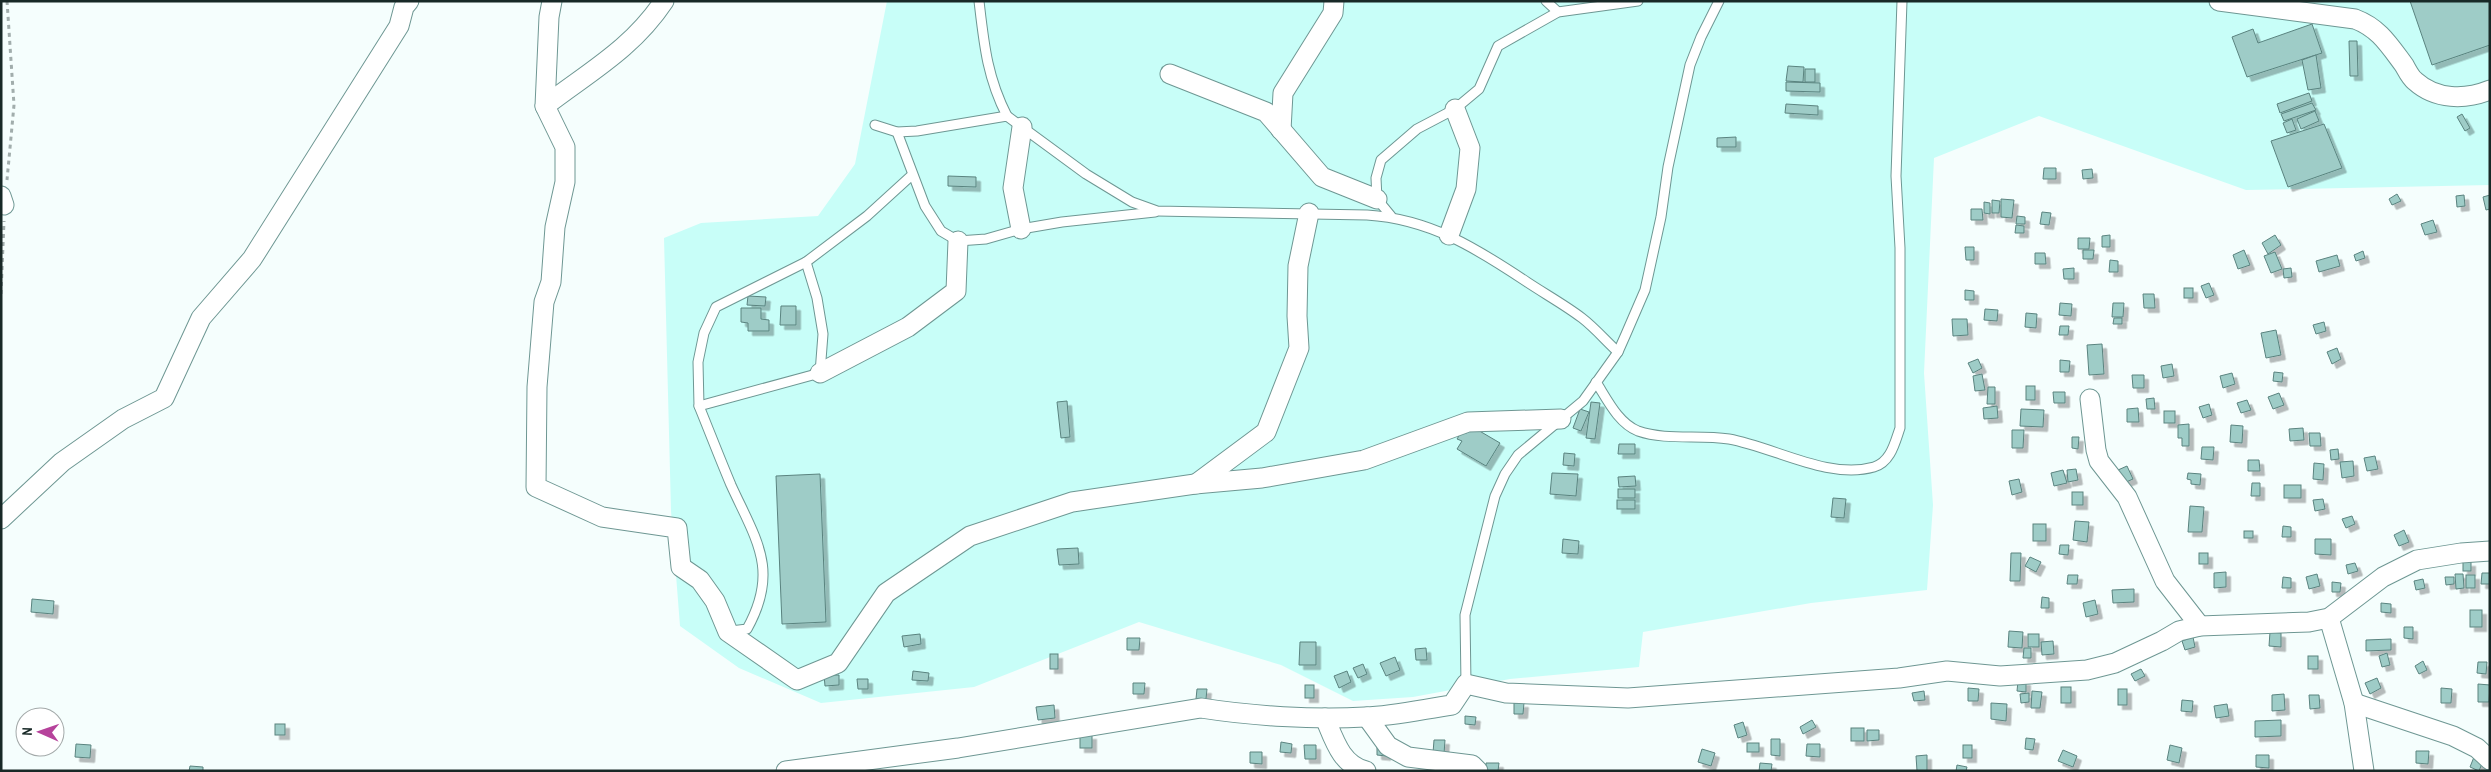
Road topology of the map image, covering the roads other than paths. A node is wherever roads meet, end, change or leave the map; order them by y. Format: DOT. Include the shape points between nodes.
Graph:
graph roads {
  1 [pos="409,1"];
  2 [pos="552,1"];
  3 [pos="664,1"];
  4 [pos="979,1"];
  5 [pos="1334,1"];
  6 [pos="1546,1"];
  7 [pos="1638,1"];
  8 [pos="1719,1"];
  9 [pos="1902,1"];
  10 [pos="2219,1"];
  11 [pos="1558,12"];
  12 [pos="1170,74"];
  13 [pos="2490,90"];
  14 [pos="545,106"];
  15 [pos="1455,109"];
  16 [pos="1014,122"];
  17 [pos="875,125"];
  18 [pos="1281,130"];
  19 [pos="898,132"];
  20 [pos="912,175"];
  21 [pos="1377,199"];
  22 [pos="1157,211"];
  23 [pos="1309,213"];
  24 [pos="1391,216"];
  25 [pos="1021,228"];
  26 [pos="1449,235"];
  27 [pos="958,241"];
  28 [pos="806,262"];
  29 [pos="1618,352"];
  30 [pos="820,373"];
  31 [pos="1596,382"];
  32 [pos="2090,399"];
  33 [pos="700,406"];
  34 [pos="1561,419"];
  35 [pos="1195,484"];
  36 [pos="1,519"];
  37 [pos="2490,551"];
  38 [pos="2329,618"];
  39 [pos="2200,626"];
  40 [pos="728,632"];
  41 [pos="1466,684"];
  42 [pos="2354,703"];
  43 [pos="1367,717"];
  44 [pos="1324,718"];
  45 [pos="2490,760"];
  46 [pos="786,771"];
  47 [pos="1366,771"];
  48 [pos="1478,771"];
  49 [pos="2364,771"];
  1 -- 36 [label="street" via="399,26 252,259 201,318 164,398 123,419 62,462"];
  2 -- 14 [label="street"];
  3 -- 14 [label="street" via="617,55"];
  4 -- 16 [label="lane" via="984,49 994,90"];
  5 -- 18 [label="street" via="1333,13 1283,93"];
  6 -- 11 [label="lane"];
  7 -- 11 [label="lane"];
  8 -- 29 [label="lane" via="1690,65 1645,290"];
  9 -- 31 [label="lane" via="1896,176 1900,248 1900,428 1891,455 1875,467 1847,469 1817,466 1728,439 1651,434 1623,422"];
  10 -- 13 [label="street" via="2355,19 2384,36 2415,81 2442,96 2473,97"];
  11 -- 15 [label="lane" via="1498,46 1479,89"];
  12 -- 18 [label="street" via="1266,112"];
  14 -- 40 [label="street" via="565,147 565,182 554,227 551,282 544,302 537,387 536,487 602,518 677,528 681,567 700,580 715,601"];
  15 -- 21 [label="lane" via="1417,129 1381,160 1376,178"];
  15 -- 26 [label="street" via="1470,148 1466,189"];
  16 -- 19 [label="lane"];
  16 -- 22 [label="lane" via="1086,174 1132,202"];
  16 -- 25 [label="street" via="1013,188"];
  17 -- 19 [label="lane"];
  18 -- 21 [label="street" via="1322,177"];
  19 -- 20 [label="lane"];
  20 -- 27 [label="lane" via="925,206 941,231"];
  20 -- 28 [label="lane" via="867,216"];
  21 -- 24 [label="lane"];
  22 -- 23 [label="lane"];
  22 -- 25 [label="lane"];
  23 -- 24 [label="lane"];
  23 -- 35 [label="street" via="1298,266 1296,316 1299,348 1266,432"];
  24 -- 26 [label="lane"];
  25 -- 27 [label="lane" via="986,239"];
  26 -- 29 [label="lane" via="1495,260 1582,318"];
  27 -- 30 [label="street" via="956,291 908,327"];
  28 -- 30 [label="lane" via="823,334"];
  28 -- 33 [label="lane" via="716,307 704,333 698,362"];
  29 -- 31 [label="lane"];
  30 -- 33 [label="lane"];
  31 -- 34 [label="lane" via="1583,401"];
  32 -- 39 [label="street" via="2099,461 2127,497 2165,581"];
  33 -- 40 [label="lane" via="757,538 765,571 760,607 747,629"];
  34 -- 35 [label="street" via="1468,422 1364,460 1262,478"];
  34 -- 41 [label="lane" via="1518,455 1495,496 1465,615"];
  35 -- 40 [label="street" via="1072,502 970,536 886,593 838,663 798,680"];
  37 -- 38 [label="street" via="2461,552 2417,560 2383,578"];
  38 -- 39 [label="street" via="2309,622"];
  38 -- 42 [label="street"];
  39 -- 41 [label="street" via="2179,631 2116,663 2087,670 2000,676 1947,671 1899,678 1628,698 1506,693"];
  41 -- 43 [label="street" via="1452,705"];
  42 -- 45 [label="street" via="2453,736 2478,748"];
  42 -- 49 [label="street"];
  43 -- 44 [label="street"];
  43 -- 48 [label="street" via="1388,746 1408,757 1472,765"];
  44 -- 46 [label="street" via="1201,708 958,748"];
  44 -- 47 [label="street" via="1340,751 1354,768"];
}
